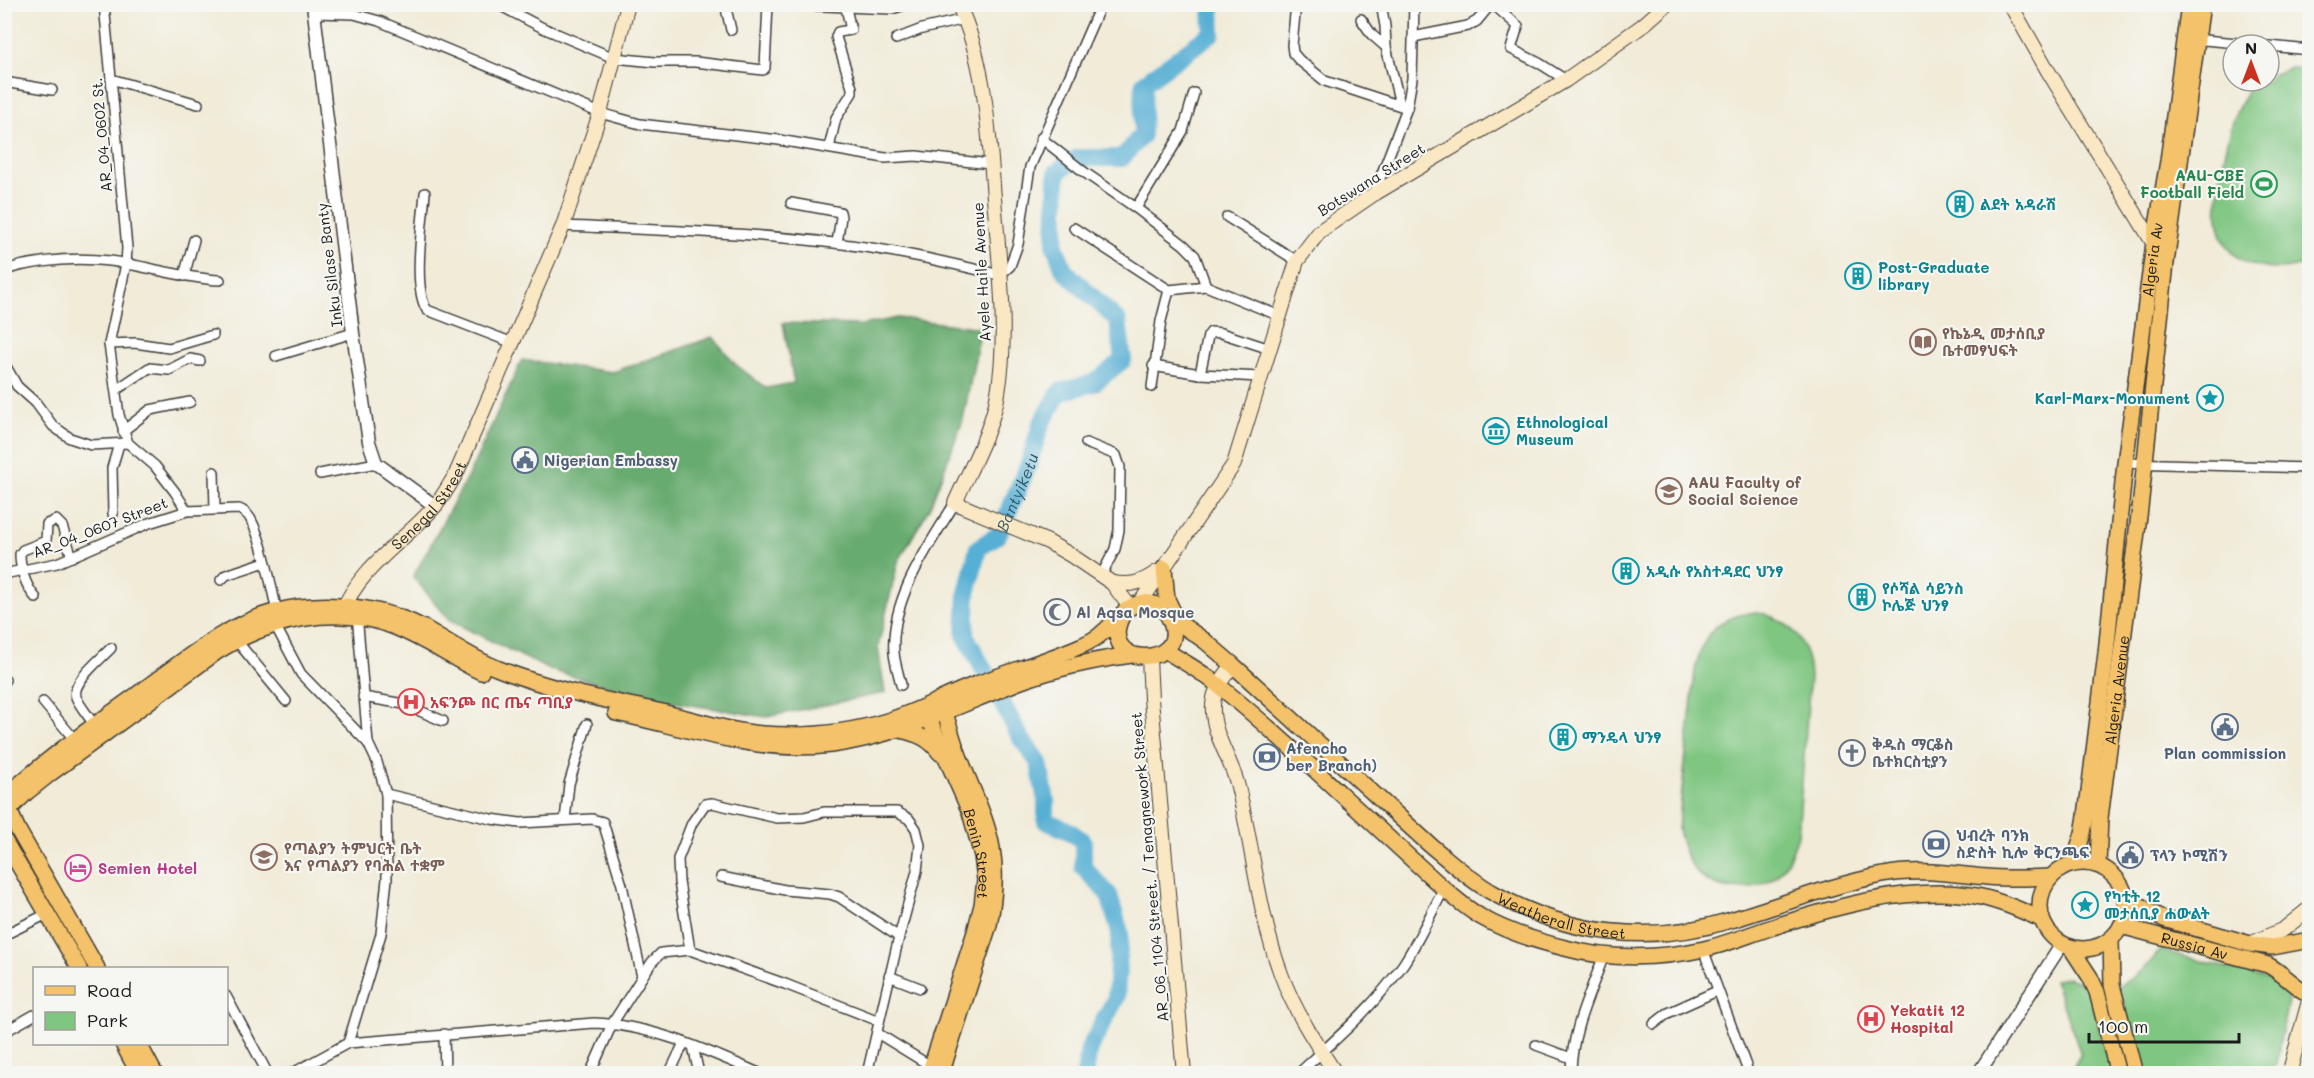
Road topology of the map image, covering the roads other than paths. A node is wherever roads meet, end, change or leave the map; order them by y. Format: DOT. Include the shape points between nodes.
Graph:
graph roads {
  1 [pos="104,4"];
  2 [pos="496,4"];
  3 [pos="628,4"];
  4 [pos="725,4"];
  5 [pos="768,4"];
  6 [pos="778,4"];
  7 [pos="908,4"];
  8 [pos="958,4"];
  9 [pos="1101,4"];
  10 [pos="1296,4"];
  11 [pos="1381,4"];
  12 [pos="1414,4"];
  13 [pos="1492,4"];
  14 [pos="1667,4"];
  15 [pos="2010,4"];
  16 [pos="2189,4"];
  17 [pos="2202,4"];
  18 [pos="846,8"];
  19 [pos="313,9"];
  20 [pos="965,19"];
  21 [pos="1361,19"];
  22 [pos="731,30"];
  23 [pos="1413,36"];
  24 [pos="896,39"];
  25 [pos="2191,39"];
  26 [pos="2221,42"];
  27 [pos="1386,47"];
  28 [pos="2281,47"];
  29 [pos="2310,50"];
  30 [pos="614,57"];
  31 [pos="111,80"];
  32 [pos="1566,80"];
  33 [pos="4,82"];
  34 [pos="52,90"];
  35 [pos="1194,93"];
  36 [pos="198,104"];
  37 [pos="1403,106"];
  38 [pos="600,113"];
  39 [pos="1041,138"];
  40 [pos="829,148"];
  41 [pos="991,164"];
  42 [pos="425,193"];
  43 [pos="1374,194"];
  44 [pos="791,203"];
  45 [pos="1136,208"];
  46 [pos="1227,217"];
  47 [pos="563,226"];
  48 [pos="1074,228"];
  49 [pos="194,240"];
  50 [pos="837,243"];
  51 [pos="2154,243"];
  52 [pos="1298,261"];
  53 [pos="2166,263"];
  54 [pos="126,264"];
  55 [pos="4,270"];
  56 [pos="1000,275"];
  57 [pos="184,276"];
  58 [pos="220,280"];
  59 [pos="1206,286"];
  60 [pos="1169,290"];
  61 [pos="1280,316"];
  62 [pos="353,333"];
  63 [pos="213,335"];
  64 [pos="513,343"];
  65 [pos="109,344"];
  66 [pos="1270,349"];
  67 [pos="276,356"];
  68 [pos="200,361"];
  69 [pos="4,363"];
  70 [pos="1154,366"];
  71 [pos="1200,374"];
  72 [pos="1261,377"];
  73 [pos="1152,387"];
  74 [pos="116,390"];
  75 [pos="190,402"];
  76 [pos="123,431"];
  77 [pos="123,443"];
  78 [pos="1086,444"];
  79 [pos="2125,463"];
  80 [pos="376,464"];
  81 [pos="2145,464"];
  82 [pos="2310,468"];
  83 [pos="214,472"];
  84 [pos="320,474"];
  85 [pos="955,503"];
  86 [pos="435,506"];
  87 [pos="215,509"];
  88 [pos="187,511"];
  89 [pos="113,514"];
  90 [pos="2120,516"];
  91 [pos="2139,516"];
  92 [pos="72,557"];
  93 [pos="265,562"];
  94 [pos="1164,568"];
  95 [pos="22,571"];
  96 [pos="4,574"];
  97 [pos="1107,579"];
  98 [pos="220,580"];
  99 [pos="36,598"];
  100 [pos="1131,608"];
  101 [pos="350,612"];
  102 [pos="276,618"];
  103 [pos="1174,620"];
  104 [pos="236,640"];
  105 [pos="111,648"];
  106 [pos="1165,650"];
  107 [pos="1132,655"];
  108 [pos="1149,658"];
  109 [pos="1233,665"];
  110 [pos="1020,675"];
  111 [pos="1218,684"];
  112 [pos="901,685"];
  113 [pos="533,688"];
  114 [pos="363,697"];
  115 [pos="968,698"];
  116 [pos="286,701"];
  117 [pos="43,702"];
  118 [pos="943,706"];
  119 [pos="927,713"];
  120 [pos="443,721"];
  121 [pos="587,724"];
  122 [pos="94,725"];
  123 [pos="898,730"];
  124 [pos="2095,739"];
  125 [pos="75,740"];
  126 [pos="2111,741"];
  127 [pos="368,743"];
  128 [pos="956,747"];
  129 [pos="948,762"];
  130 [pos="4,787"];
  131 [pos="20,791"];
  132 [pos="386,794"];
  133 [pos="6,806"];
  134 [pos="565,820"];
  135 [pos="18,830"];
  136 [pos="4,840"];
  137 [pos="2073,864"];
  138 [pos="2098,865"];
  139 [pos="1885,875"];
  140 [pos="721,877"];
  141 [pos="2050,877"];
  142 [pos="1444,889"];
  143 [pos="2125,894"];
  144 [pos="1887,897"];
  145 [pos="2310,908"];
  146 [pos="49,913"];
  147 [pos="2042,919"];
  148 [pos="2121,926"];
  149 [pos="4,935"];
  150 [pos="899,937"];
  151 [pos="2111,939"];
  152 [pos="2310,940"];
  153 [pos="2250,944"];
  154 [pos="2067,946"];
  155 [pos="1703,949"];
  156 [pos="690,950"];
  157 [pos="1604,955"];
  158 [pos="78,967"];
  159 [pos="96,967"];
  160 [pos="889,976"];
  161 [pos="642,977"];
  162 [pos="920,988"];
  163 [pos="1718,992"];
  164 [pos="2310,996"];
  165 [pos="228,1000"];
  166 [pos="33,1016"];
  167 [pos="879,1021"];
  168 [pos="612,1024"];
  169 [pos="1654,1024"];
  170 [pos="4,1032"];
  171 [pos="444,1034"];
  172 [pos="877,1034"];
  173 [pos="348,1043"];
  174 [pos="124,1045"];
  175 [pos="140,1045"];
  176 [pos="689,1045"];
  177 [pos="1536,1045"];
  178 [pos="1322,1052"];
  179 [pos="1571,1058"];
  180 [pos="936,1071"];
  181 [pos="139,1074"];
  182 [pos="155,1074"];
  183 [pos="268,1074"];
  184 [pos="291,1074"];
  185 [pos="445,1074"];
  186 [pos="590,1074"];
  187 [pos="669,1074"];
  188 [pos="699,1074"];
  189 [pos="761,1074"];
  190 [pos="867,1074"];
  191 [pos="1184,1074"];
  192 [pos="1298,1074"];
  193 [pos="1336,1074"];
  194 [pos="1571,1074"];
  195 [pos="1749,1074"];
  196 [pos="1978,1074"];
  197 [pos="2118,1074"];
  198 [pos="2135,1074"];
  199 [pos="2289,1074"];
  1 -- 31 [label="street, AR_04_0602 St."];
  2 -- 30 [label="street"];
  3 -- 30 [label="main road, Senegal Street"];
  4 -- 22 [label="street"];
  5 -- 30 [label="street" via="763,70"];
  6 -- 18 [label="street"];
  7 -- 18 [label="street" via="892,9"];
  8 -- 20 [label="main road, Ayele Haile Avenue"];
  9 -- 39 [label="street"];
  10 -- 37 [label="street" via="1292,45 1299,60 1325,81"];
  11 -- 27 [label="street"];
  12 -- 23 [label="street"];
  13 -- 23 [label="street" via="1468,26"];
  13 -- 32 [label="street" via="1518,26 1511,49"];
  14 -- 32 [label="main road, Botswana Street"];
  15 -- 51 [label="main road"];
  16 -- 25 [label="main road, Algeria Av"];
  17 -- 25 [label="main road, Algeria Av"];
  18 -- 40 [label="street" via="851,30 836,36 852,93 836,118"];
  19 -- 38 [label="street" via="379,21"];
  19 -- 62 [label="street, Inku Silase Banty"];
  20 -- 24 [label="street"];
  20 -- 41 [label="main road, Ayele Haile Avenue" via="983,88"];
  21 -- 27 [label="street"];
  23 -- 37 [label="street" via="1412,79"];
  25 -- 26 [label="street"];
  25 -- 51 [label="main road, Algeria Av"];
  25 -- 53 [label="main road, Algeria Av"];
  27 -- 37 [label="street"];
  28 -- 29 [label="street"];
  30 -- 38 [label="main road, Senegal Street"];
  31 -- 36 [label="street"];
  31 -- 54 [label="street, AR_04_0602 St."];
  32 -- 43 [label="main road, Botswana Street"];
  33 -- 34 [label="street"];
  35 -- 45 [label="street" via="1183,131"];
  37 -- 43 [label="street"];
  38 -- 40 [label="street" via="640,124"];
  38 -- 47 [label="main road, Senegal Street"];
  39 -- 45 [label="street"];
  39 -- 56 [label="street" via="1030,167 1014,258"];
  40 -- 41 [label="street" via="885,158 916,156"];
  41 -- 56 [label="main road, Ayele Haile Avenue"];
  42 -- 64 [label="street" via="420,248 422,302 427,310"];
  43 -- 52 [label="main road, Botswana Street" via="1320,231"];
  44 -- 50 [label="street" via="840,212"];
  45 -- 59 [label="street" via="1195,256"];
  46 -- 52 [label="street"];
  47 -- 50 [label="street"];
  47 -- 64 [label="main road, Senegal Street"];
  48 -- 60 [label="street"];
  49 -- 57 [label="street"];
  50 -- 56 [label="street"];
  51 -- 53 [label="main road"];
  51 -- 79 [label="main road, Algeria Av"];
  52 -- 61 [label="main road, Botswana Street"];
  53 -- 81 [label="main road, Algeria Av"];
  54 -- 55 [label="street" via="66,259"];
  54 -- 57 [label="street"];
  54 -- 65 [label="street, AR_04_0602 St."];
  56 -- 85 [label="main road, Ayele Haile Avenue" via="998,393"];
  57 -- 58 [label="street"];
  59 -- 60 [label="street"];
  59 -- 61 [label="street"];
  60 -- 70 [label="street"];
  61 -- 66 [label="main road, Botswana Street"];
  62 -- 67 [label="street"];
  62 -- 80 [label="street, Inku Silase Banty" via="365,423"];
  63 -- 65 [label="street" via="169,348"];
  64 -- 86 [label="main road, Senegal Street" via="456,474"];
  65 -- 74 [label="street"];
  66 -- 71 [label="street" via="1211,332"];
  66 -- 72 [label="main road, Botswana Street"];
  68 -- 74 [label="street" via="190,359 169,370 149,368"];
  69 -- 77 [label="street" via="17,386 61,432 91,445"];
  70 -- 71 [label="street"];
  70 -- 73 [label="street"];
  71 -- 72 [label="street"];
  72 -- 94 [label="main road, Botswana Street" via="1234,464"];
  74 -- 76 [label="street"];
  75 -- 76 [label="street" via="150,410"];
  76 -- 77 [label="street"];
  77 -- 88 [label="street" via="155,466"];
  77 -- 89 [label="street" via="112,468"];
  78 -- 97 [label="street" via="1116,455 1120,467 1118,539"];
  79 -- 81 [label="street"];
  79 -- 90 [label="main road, Algeria Av"];
  80 -- 84 [label="street"];
  80 -- 86 [label="street"];
  81 -- 82 [label="street"];
  81 -- 91 [label="main road, Algeria Av"];
  83 -- 87 [label="street"];
  85 -- 97 [label="main road" via="1048,543"];
  85 -- 112 [label="street" via="912,577 896,621 894,655"];
  86 -- 101 [label="main road, Senegal Street" via="357,583"];
  87 -- 88 [label="street, AR_04_0607 Street"];
  87 -- 93 [label="street, AR_04_0607 Street" via="246,512"];
  88 -- 92 [label="street, AR_04_0607 Street"];
  90 -- 124 [label="main road, Algeria Avenue"];
  91 -- 126 [label="main road, Algeria Avenue"];
  92 -- 95 [label="street, AR_04_0607 Street"];
  92 -- 95 [label="street" via="62,526 56,520 50,521 46,540 20,554"];
  93 -- 98 [label="street"];
  93 -- 102 [label="street"];
  94 -- 97 [label="main road" via="1137,584"];
  94 -- 100 [label="main road, Botswana Street"];
  94 -- 103 [label="main road"];
  95 -- 96 [label="street, AR_04_0607 Street"];
  95 -- 99 [label="street, AR_04_0607 Street"];
  97 -- 100 [label="main road"];
  100 -- 103 [label="main road" via="1157,605"];
  100 -- 107 [label="main road" via="1118,622 1119,641"];
  100 -- 110 [label="main road" via="1100,635"];
  101 -- 102 [label="main road"];
  101 -- 113 [label="main road" via="378,611 405,619"];
  101 -- 114 [label="street"];
  102 -- 104 [label="main road"];
  102 -- 122 [label="main road" via="227,631"];
  102 -- 127 [label="street" via="301,674"];
  103 -- 106 [label="main road"];
  103 -- 109 [label="main road, Weatherall Street"];
  104 -- 116 [label="street"];
  104 -- 131 [label="main road"];
  105 -- 122 [label="street" via="76,688 77,699"];
  106 -- 108 [label="main road"];
  106 -- 111 [label="main road"];
  107 -- 108 [label="main road"];
  107 -- 110 [label="main road"];
  108 -- 191 [label="main road, AR_06_1104 Street. / Tenagnework Street"];
  109 -- 111 [label="main road"];
  109 -- 139 [label="main road, Weatherall Street" via="1430,845 1494,893 1532,913 1588,930 1635,935 1689,931"];
  110 -- 115 [label="main road"];
  111 -- 142 [label="main road"];
  111 -- 178 [label="main road" via="1213,717 1236,779 1274,950 1292,999"];
  113 -- 119 [label="main road" via="763,734 851,729"];
  113 -- 123 [label="main road" via="711,736 763,744 829,745"];
  114 -- 120 [label="street" via="404,704"];
  114 -- 127 [label="street"];
  115 -- 118 [label="main road"];
  115 -- 128 [label="main road" via="956,729"];
  117 -- 125 [label="street"];
  118 -- 119 [label="main road"];
  118 -- 128 [label="main road, Benin Street"];
  119 -- 123 [label="main road"];
  119 -- 129 [label="main road, Benin Street"];
  121 -- 134 [label="street" via="569,784"];
  122 -- 125 [label="main road"];
  123 -- 129 [label="main road" via="920,735"];
  124 -- 126 [label="main road"];
  124 -- 137 [label="main road, Algeria Avenue" via="2083,833"];
  125 -- 131 [label="main road"];
  126 -- 138 [label="main road, Algeria Avenue"];
  127 -- 132 [label="street"];
  128 -- 180 [label="main road, Benin Street" via="988,826 996,869 989,925"];
  129 -- 180 [label="main road, Benin Street" via="970,812 985,880 982,905"];
  130 -- 131 [label="main road"];
  131 -- 133 [label="main road"];
  131 -- 135 [label="main road"];
  132 -- 134 [label="street" via="491,819 520,823"];
  132 -- 173 [label="street" via="387,879 381,934"];
  133 -- 135 [label="main road"];
  134 -- 161 [label="street" via="603,822 622,885"];
  135 -- 159 [label="main road"];
  136 -- 146 [label="main road"];
  137 -- 138 [label="main road"];
  137 -- 141 [label="main road"];
  138 -- 143 [label="main road" via="2115,876"];
  139 -- 141 [label="main road, Weatherall Street" via="1916,872"];
  139 -- 144 [label="main road"];
  140 -- 150 [label="street" via="839,897"];
  141 -- 147 [label="main road" via="2039,904"];
  142 -- 157 [label="main road" via="1503,928 1568,949"];
  142 -- 178 [label="street" via="1405,962 1353,1025"];
  143 -- 148 [label="main road" via="2126,911"];
  143 -- 153 [label="main road, Russia Av" via="2164,919"];
  144 -- 147 [label="main road" via="1976,896"];
  144 -- 155 [label="main road"];
  145 -- 153 [label="main road" via="2284,929"];
  146 -- 149 [label="street"];
  146 -- 158 [label="main road"];
  147 -- 154 [label="main road" via="2049,933"];
  148 -- 151 [label="main road"];
  148 -- 164 [label="main road, Russia Av" via="2268,965"];
  150 -- 156 [label="street" via="920,845 909,819 897,812 869,811 777,818 712,803 699,809 678,859"];
  150 -- 160 [label="street"];
  151 -- 154 [label="main road" via="2085,949"];
  151 -- 198 [label="main road" via="2112,985"];
  152 -- 153 [label="main road, Russia Av" via="2272,947"];
  154 -- 196 [label="street"];
  154 -- 197 [label="main road" via="2097,992"];
  155 -- 157 [label="main road" via="1645,956"];
  155 -- 163 [label="street"];
  156 -- 161 [label="street" via="661,953"];
  156 -- 167 [label="street"];
  157 -- 179 [label="street" via="1577,1028"];
  160 -- 162 [label="street"];
  160 -- 167 [label="street"];
  161 -- 168 [label="street"];
  163 -- 169 [label="street" via="1676,1009"];
  163 -- 195 [label="street"];
  164 -- 199 [label="main road"];
  165 -- 183 [label="street"];
  166 -- 170 [label="street"];
  167 -- 172 [label="street"];
  168 -- 171 [label="street"];
  168 -- 176 [label="street"];
  168 -- 186 [label="street"];
  171 -- 173 [label="street"];
  171 -- 185 [label="street"];
  172 -- 180 [label="street"];
  172 -- 190 [label="street"];
  173 -- 184 [label="street"];
  174 -- 181 [label="main road"];
  175 -- 182 [label="main road"];
  176 -- 187 [label="street"];
  176 -- 188 [label="street"];
  176 -- 189 [label="street"];
  177 -- 179 [label="street"];
  178 -- 192 [label="street"];
  178 -- 193 [label="main road"];
  179 -- 194 [label="street"];
}
